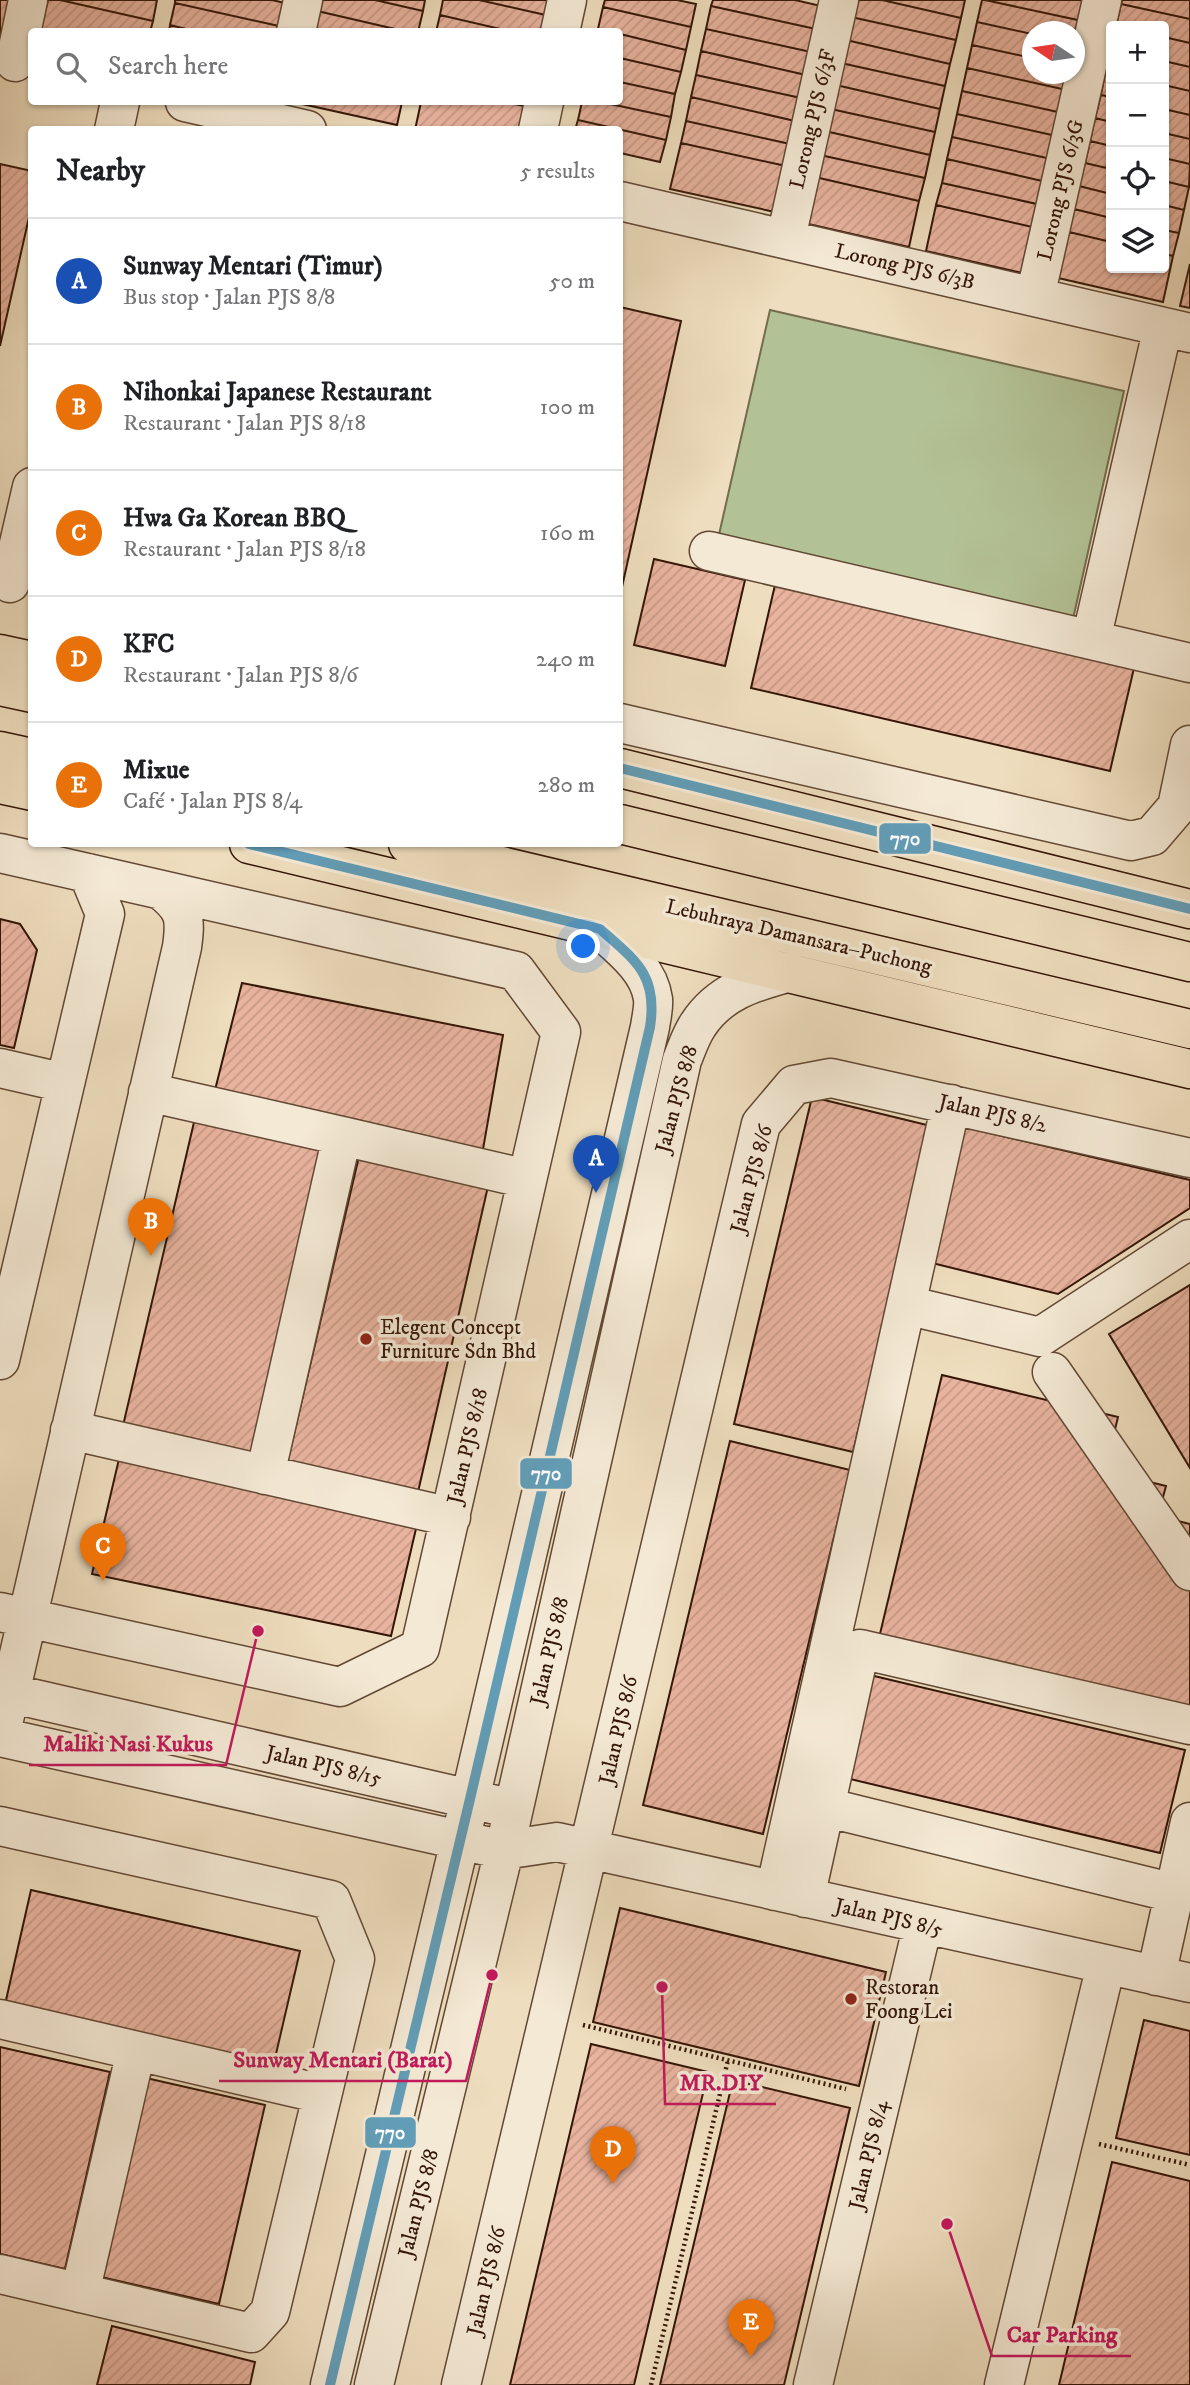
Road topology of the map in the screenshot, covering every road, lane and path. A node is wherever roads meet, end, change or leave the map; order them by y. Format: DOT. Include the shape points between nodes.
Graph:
graph roads {
  1 [pos="28,0"];
  2 [pos="303,0"];
  3 [pos="567,0"];
  4 [pos="839,0"];
  5 [pos="1102,0"];
  6 [pos="297,28"];
  7 [pos="561,28"];
  8 [pos="15,62"];
  9 [pos="119,105"];
  10 [pos="204,105"];
  11 [pos="543,105"];
  12 [pos="288,118"];
  13 [pos="115,126"];
  14 [pos="539,126"];
  15 [pos="623,202"];
  16 [pos="786,238"];
  17 [pos="1035,297"];
  18 [pos="1177,330"];
  19 [pos="28,509"];
  20 [pos="709,551"];
  21 [pos="14,584"];
  22 [pos="1091,640"];
  23 [pos="0,653"];
  24 [pos="28,659"];
  25 [pos="1190,663"];
  26 [pos="0,687"];
  27 [pos="28,692"];
  28 [pos="623,724"];
  29 [pos="1190,745"];
  30 [pos="0,751"];
  31 [pos="28,757"];
  32 [pos="623,769"];
  33 [pos="0,784"];
  34 [pos="28,790"];
  35 [pos="623,825"];
  36 [pos="261,847"];
  37 [pos="422,847"];
  38 [pos="0,853"];
  39 [pos="88,873"];
  40 [pos="161,890"];
  41 [pos="1177,906"];
  42 [pos="105,914"];
  43 [pos="279,917"];
  44 [pos="600,929"];
  45 [pos="182,947"];
  46 [pos="1190,962"];
  47 [pos="790,972"];
  48 [pos="1190,1029"];
  49 [pos="0,1068"];
  50 [pos="1190,1069"];
  51 [pos="65,1083"];
  52 [pos="794,1085"];
  53 [pos="148,1092"];
  54 [pos="951,1104"];
  55 [pos="342,1136"];
  56 [pos="1190,1158"];
  57 [pos="527,1179"];
  58 [pos="1190,1239"];
  59 [pos="906,1305"];
  60 [pos="0,1360"];
  61 [pos="1052,1373"];
  62 [pos="70,1430"];
  63 [pos="265,1475"];
  64 [pos="450,1517"];
  65 [pos="1190,1571"];
  66 [pos="14,1615"];
  67 [pos="5,1692"];
  68 [pos="1190,1725"];
  69 [pos="0,1737"];
  70 [pos="470,1799"];
  71 [pos="825,1807"];
  72 [pos="514,1810"];
  73 [pos="1190,1822"];
  74 [pos="0,1826"];
  75 [pos="460,1838"];
  76 [pos="573,1846"];
  77 [pos="504,1850"];
  78 [pos="1174,1893"];
  79 [pos="790,1894"];
  80 [pos="923,1924"];
  81 [pos="1106,1965"];
  82 [pos="1173,1979"];
  83 [pos="549,2017"];
  84 [pos="0,2020"];
  85 [pos="136,2051"];
  86 [pos="729,2060"];
  87 [pos="322,2094"];
  88 [pos="881,2097"];
  89 [pos="1065,2136"];
  90 [pos="1190,2165"];
  91 [pos="0,2274"];
  92 [pos="80,2293"];
  93 [pos="330,2385"];
  94 [pos="374,2385"];
  95 [pos="461,2385"];
  96 [pos="651,2385"];
  97 [pos="813,2385"];
  98 [pos="1004,2385"];
  1 -- 8 [label="street"];
  2 -- 6 [label="street"];
  3 -- 7 [label="street"];
  4 -- 16 [label="street, Lorong PJS 6/3F"];
  5 -- 17 [label="street, Lorong PJS 6/3G"];
  9 -- 13 [label="street"];
  10 -- 12 [label="street"];
  11 -- 14 [label="street"];
  15 -- 16 [label="street, Lorong PJS 6/3B"];
  16 -- 17 [label="street, Lorong PJS 6/3B"];
  17 -- 18 [label="street, Lorong PJS 6/3B"];
  18 -- 22 [label="street"];
  19 -- 21 [label="street"];
  20 -- 22 [label="street"];
  22 -- 25 [label="street"];
  23 -- 24 [label="highway"];
  26 -- 27 [label="highway"];
  28 -- 29 [label="street" via="1131,841 1152,836 1177,807"];
  30 -- 31 [label="highway"];
  32 -- 41 [label="highway"];
  33 -- 34 [label="highway"];
  35 -- 46 [label="highway"];
  36 -- 44 [label="highway"];
  37 -- 48 [label="highway, Lebuhraya Damansara–Puchong"];
  38 -- 39 [label="street, Jalan PJS 8/18"];
  39 -- 40 [label="street, Jalan PJS 8/18"];
  39 -- 42 [label="street"];
  40 -- 42 [label="street" via="129,897"];
  40 -- 43 [label="street, Jalan PJS 8/18"];
  40 -- 45 [label="street" via="176,902 186,923"];
  42 -- 51 [label="street"];
  43 -- 45 [label="street, Jalan PJS 8/18" via="236,922"];
  43 -- 57 [label="street, Jalan PJS 8/18" via="516,971 561,1032"];
  44 -- 47 [label="highway"];
  44 -- 70 [label="street, Jalan PJS 8/8" via="632,958 646,979 653,1000 650,1027"];
  45 -- 53 [label="street"];
  47 -- 50 [label="highway"];
  47 -- 72 [label="street, Jalan PJS 8/8" via="746,984 714,1005 696,1026 682,1060"];
  49 -- 51 [label="street"];
  51 -- 60 [label="street"];
  52 -- 54 [label="street, Jalan PJS 8/2" via="831,1078"];
  52 -- 76 [label="street, Jalan PJS 8/6" via="761,1124"];
  53 -- 55 [label="street"];
  53 -- 62 [label="street"];
  54 -- 56 [label="street, Jalan PJS 8/2"];
  54 -- 59 [label="street"];
  55 -- 57 [label="street"];
  55 -- 63 [label="street"];
  57 -- 64 [label="street, Jalan PJS 8/18"];
  58 -- 59 [label="street" via="1040,1337"];
  59 -- 79 [label="street"];
  61 -- 65 [label="street"];
  62 -- 63 [label="street"];
  62 -- 66 [label="street"];
  63 -- 64 [label="street"];
  64 -- 66 [label="street, Jalan PJS 8/18" via="420,1648 340,1687"];
  66 -- 67 [label="street"];
  67 -- 69 [label="street"];
  67 -- 70 [label="street, Jalan PJS 8/15"];
  68 -- 71 [label="street" via="860,1649"];
  69 -- 75 [label="street, Jalan PJS 8/15"];
  70 -- 72 [label="street, Jalan PJS 8/15"];
  70 -- 75 [label="street, Jalan PJS 8/8"];
  71 -- 78 [label="street"];
  71 -- 79 [label="street"];
  72 -- 76 [label="street, Jalan PJS 8/15"];
  72 -- 77 [label="street, Jalan PJS 8/8"];
  73 -- 78 [label="street"];
  74 -- 87 [label="street" via="331,1900 355,1959"];
  75 -- 77 [label="street, Jalan PJS 8/15"];
  75 -- 93 [label="street, Jalan PJS 8/8"];
  76 -- 77 [label="street, Jalan PJS 8/15"];
  76 -- 79 [label="street, Jalan PJS 8/5"];
  76 -- 83 [label="street, Jalan PJS 8/6"];
  77 -- 94 [label="street, Jalan PJS 8/8"];
  78 -- 82 [label="street"];
  79 -- 80 [label="street, Jalan PJS 8/5"];
  80 -- 81 [label="street, Jalan PJS 8/5"];
  80 -- 88 [label="street, Jalan PJS 8/4"];
  81 -- 82 [label="street, Jalan PJS 8/5"];
  81 -- 89 [label="street"];
  83 -- 86 [label="path"];
  83 -- 95 [label="street, Jalan PJS 8/6"];
  84 -- 85 [label="street"];
  85 -- 87 [label="street"];
  85 -- 92 [label="street"];
  86 -- 88 [label="path"];
  86 -- 96 [label="path"];
  87 -- 92 [label="street" via="270,2312 251,2333"];
  88 -- 97 [label="street, Jalan PJS 8/4"];
  89 -- 90 [label="path"];
  89 -- 98 [label="street"];
  91 -- 92 [label="street"];
}
